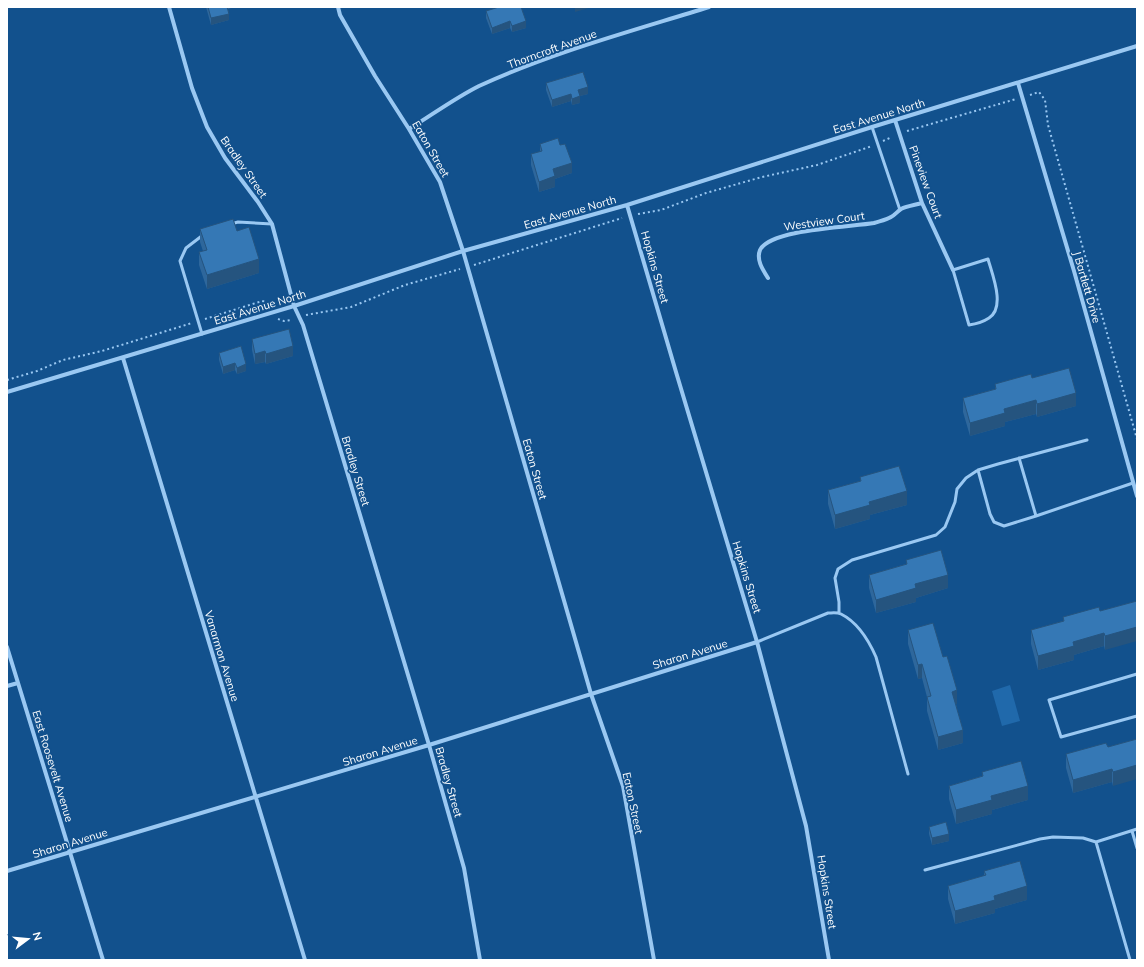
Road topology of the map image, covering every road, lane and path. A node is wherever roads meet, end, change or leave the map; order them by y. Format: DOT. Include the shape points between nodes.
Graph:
graph roads {
  1 [pos="169,7"];
  2 [pos="338,7"];
  3 [pos="709,7"];
  4 [pos="1137,46"];
  5 [pos="1018,83"];
  6 [pos="1022,97"];
  7 [pos="895,120"];
  8 [pos="872,127"];
  9 [pos="409,129"];
  10 [pos="900,134"];
  11 [pos="878,143"];
  12 [pos="922,203"];
  13 [pos="627,205"];
  14 [pos="900,210"];
  15 [pos="630,216"];
  16 [pos="272,224"];
  17 [pos="225,226"];
  18 [pos="207,234"];
  19 [pos="463,252"];
  20 [pos="467,267"];
  21 [pos="953,270"];
  22 [pos="768,278"];
  23 [pos="294,306"];
  24 [pos="272,313"];
  25 [pos="299,318"];
  26 [pos="198,321"];
  27 [pos="202,334"];
  28 [pos="123,358"];
  29 [pos="7,380"];
  30 [pos="7,392"];
  31 [pos="1137,439"];
  32 [pos="1087,440"];
  33 [pos="1019,458"];
  34 [pos="978,470"];
  35 [pos="1133,483"];
  36 [pos="1137,496"];
  37 [pos="1036,516"];
  38 [pos="839,613"];
  39 [pos="757,642"];
  40 [pos="7,647"];
  41 [pos="1137,674"];
  42 [pos="18,683"];
  43 [pos="7,686"];
  44 [pos="591,694"];
  45 [pos="1137,716"];
  46 [pos="429,745"];
  47 [pos="908,774"];
  48 [pos="256,797"];
  49 [pos="1137,829"];
  50 [pos="1132,831"];
  51 [pos="1096,842"];
  52 [pos="1137,848"];
  53 [pos="71,852"];
  54 [pos="925,870"];
  55 [pos="7,871"];
  56 [pos="104,960"];
  57 [pos="305,960"];
  58 [pos="480,960"];
  59 [pos="654,960"];
  60 [pos="829,960"];
  61 [pos="1130,960"];
  1 -- 16 [label="street, Bradley Street" via="192,88 207,127 225,158"];
  2 -- 9 [label="street, Eaton Street" via="340,15 375,76"];
  3 -- 9 [label="street, Thorncroft Avenue" via="562,53 516,71 478,87"];
  4 -- 5 [label="street, East Avenue North"];
  5 -- 6 [label="street, J Bartlett Drive"];
  5 -- 7 [label="street, East Avenue North"];
  6 -- 10 [label="path"];
  6 -- 31 [label="path" via="1039,92 1045,100 1048,125"];
  6 -- 35 [label="street, J Bartlett Drive"];
  7 -- 8 [label="street, East Avenue North"];
  7 -- 10 [label="street, Pineview Court"];
  8 -- 11 [label="lane"];
  8 -- 13 [label="street, East Avenue North"];
  9 -- 19 [label="street, Eaton Street" via="440,182"];
  10 -- 11 [label="path"];
  10 -- 12 [label="street, Pineview Court"];
  11 -- 14 [label="lane"];
  11 -- 15 [label="path" via="817,165 762,177 706,193 662,210"];
  12 -- 14 [label="street, Westview Court"];
  12 -- 21 [label="street, Pineview Court"];
  13 -- 15 [label="street, Hopkins Street"];
  13 -- 19 [label="street, East Avenue North"];
  14 -- 22 [label="street, Westview Court" via="881,221 794,233 766,243 761,248 759,262"];
  15 -- 20 [label="path"];
  15 -- 39 [label="street, Hopkins Street"];
  16 -- 17 [label="lane" via="238,222"];
  16 -- 23 [label="street, Bradley Street"];
  18 -- 26 [label="lane" via="200,236 186,248 180,261"];
  19 -- 20 [label="street, Eaton Street"];
  19 -- 23 [label="street, East Avenue North"];
  20 -- 25 [label="path" via="404,285 351,307"];
  20 -- 44 [label="street, Eaton Street"];
  21 -- 21 [label="lane" via="988,259 998,302 996,312 991,317 969,325"];
  23 -- 24 [label="street, East Avenue North"];
  23 -- 25 [label="street, Bradley Street"];
  24 -- 25 [label="path" via="284,321"];
  24 -- 26 [label="path" via="266,302 262,301"];
  24 -- 27 [label="street, East Avenue North"];
  25 -- 46 [label="street, Bradley Street"];
  26 -- 27 [label="lane"];
  26 -- 29 [label="path" via="102,351 63,360"];
  27 -- 28 [label="street, East Avenue North"];
  28 -- 30 [label="street, East Avenue North"];
  28 -- 48 [label="street, Vanarmon Avenue"];
  32 -- 33 [label="lane"];
  33 -- 34 [label="lane"];
  33 -- 37 [label="lane"];
  34 -- 37 [label="lane" via="994,522 1004,526"];
  34 -- 38 [label="lane" via="966,478 957,489 950,518 936,535 852,560 838,569 835,578"];
  35 -- 36 [label="street, J Bartlett Drive"];
  35 -- 37 [label="lane"];
  38 -- 39 [label="lane" via="828,613"];
  38 -- 47 [label="lane" via="870,643"];
  39 -- 44 [label="street, Sharon Avenue"];
  39 -- 60 [label="street, Hopkins Street" via="806,826"];
  40 -- 42 [label="street, East Roosevelt Avenue"];
  41 -- 45 [label="lane" via="1049,700 1061,737"];
  42 -- 43 [label="street"];
  42 -- 53 [label="street, East Roosevelt Avenue"];
  44 -- 46 [label="street, Sharon Avenue"];
  44 -- 59 [label="street, Eaton Street" via="623,786"];
  46 -- 48 [label="street, Sharon Avenue"];
  46 -- 58 [label="street, Bradley Street" via="464,868"];
  48 -- 53 [label="street, Sharon Avenue"];
  48 -- 57 [label="street, Vanarmon Avenue"];
  49 -- 50 [label="lane"];
  50 -- 51 [label="lane"];
  50 -- 52 [label="lane"];
  51 -- 54 [label="lane" via="1083,838 1040,839"];
  51 -- 61 [label="lane"];
  53 -- 55 [label="street, Sharon Avenue"];
  53 -- 56 [label="street, East Roosevelt Avenue"];
}
